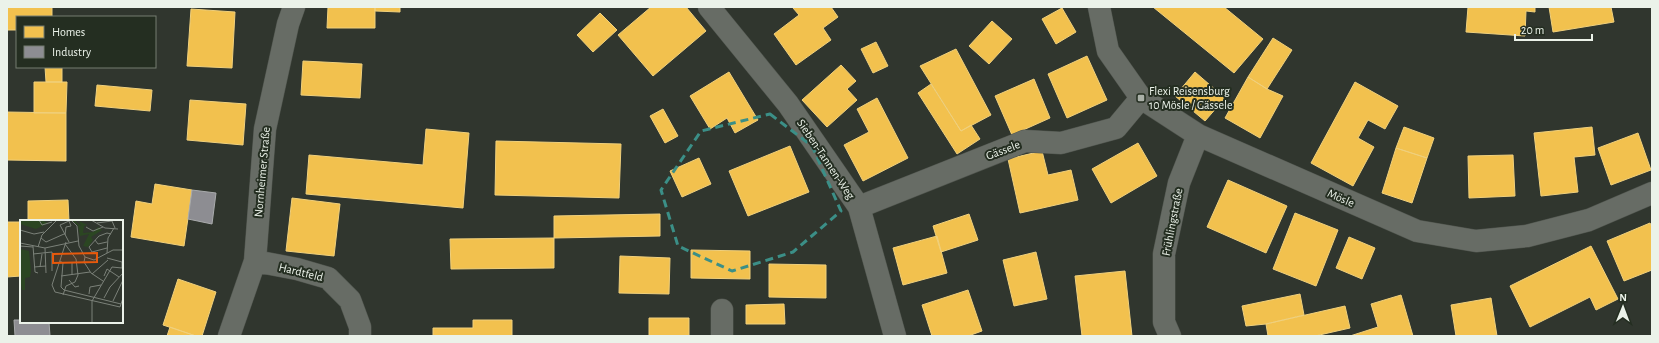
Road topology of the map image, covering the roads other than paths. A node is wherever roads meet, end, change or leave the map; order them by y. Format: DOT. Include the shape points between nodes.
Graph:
graph roads {
  1 [pos="294,7"];
  2 [pos="709,7"];
  3 [pos="1099,7"];
  4 [pos="1141,98"];
  5 [pos="1198,135"];
  6 [pos="1652,192"];
  7 [pos="859,208"];
  8 [pos="255,261"];
  9 [pos="722,310"];
  10 [pos="229,336"];
  11 [pos="360,336"];
  12 [pos="722,336"];
  13 [pos="895,336"];
  14 [pos="1170,336"];
  1 -- 8 [label="street, Nornheimer Straße" via="265,129"];
  2 -- 7 [label="street, Sieben-Tannen-Weg" via="788,104"];
  3 -- 4 [label="street, Mösle" via="1108,51"];
  4 -- 5 [label="street, Mösle"];
  4 -- 7 [label="street, Gässele" via="1116,128 1061,143 1025,141"];
  5 -- 6 [label="street, Mösle" via="1417,231 1476,241 1527,236 1589,220"];
  5 -- 14 [label="street, Frühlingstraße" via="1179,183 1164,254 1164,322"];
  7 -- 13 [label="street, Sieben-Tannen-Weg"];
  8 -- 10 [label="street, Nornheimer Straße"];
  8 -- 11 [label="street, Hardtfeld" via="328,278 350,300 360,327"];
  9 -- 12 [label="street"];
}
